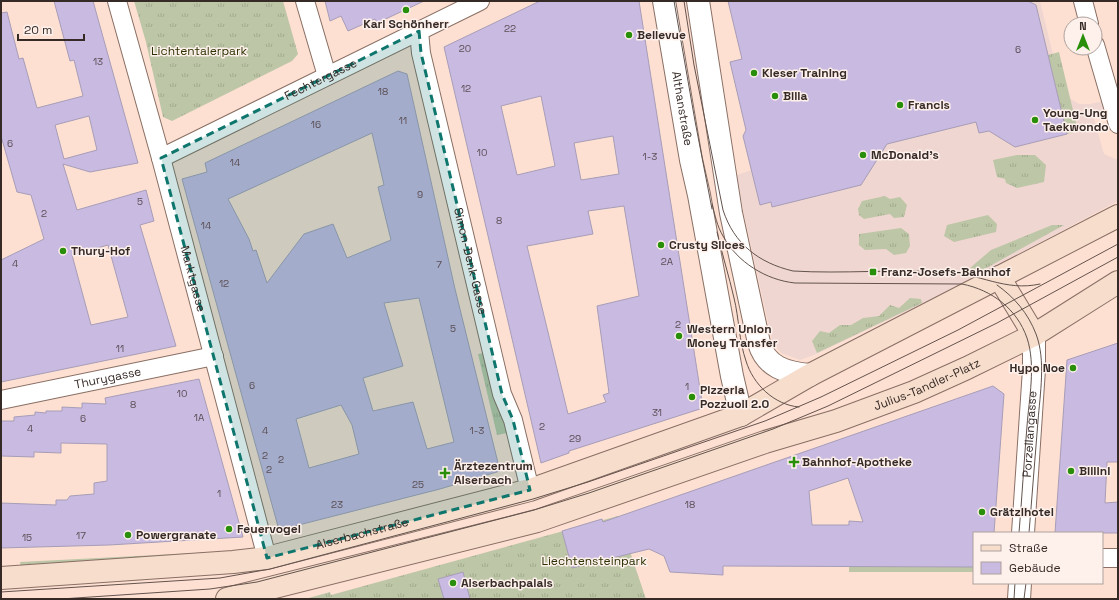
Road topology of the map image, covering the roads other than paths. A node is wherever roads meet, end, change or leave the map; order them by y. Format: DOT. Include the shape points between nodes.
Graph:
graph roads {
  1 [pos="117,1"];
  2 [pos="305,1"];
  3 [pos="480,1"];
  4 [pos="664,1"];
  5 [pos="698,1"];
  6 [pos="1083,1"];
  7 [pos="1087,16"];
  8 [pos="419,31"];
  9 [pos="1098,56"];
  10 [pos="327,76"];
  11 [pos="1118,124"];
  12 [pos="161,158"];
  13 [pos="1118,216"];
  14 [pos="999,278"];
  15 [pos="1115,282"];
  16 [pos="1034,335"];
  17 [pos="214,356"];
  18 [pos="810,375"];
  19 [pos="1,400"];
  20 [pos="741,415"];
  21 [pos="765,442"];
  22 [pos="530,490"];
  23 [pos="1023,532"];
  24 [pos="267,558"];
  25 [pos="1103,558"];
  26 [pos="1118,558"];
  27 [pos="1,578"];
  28 [pos="1020,584"];
  29 [pos="227,599"];
  30 [pos="1019,599"];
  1 -- 12 [label="street, Marktgasse"];
  2 -- 10 [label="street"];
  3 -- 8 [label="street, Fechtergasse"];
  4 -- 20 [label="street, Althanstraße" via="691,160"];
  5 -- 18 [label="street" via="731,213 759,343 763,354 771,363 786,371"];
  6 -- 7 [label="street"];
  8 -- 10 [label="street, Fechtergasse"];
  8 -- 22 [label="street, Simon-Denk-Gasse" via="421,53 502,394 513,420"];
  9 -- 11 [label="street"];
  10 -- 12 [label="street, Fechtergasse"];
  12 -- 17 [label="street, Marktgasse"];
  13 -- 14 [label="main road"];
  14 -- 16 [label="main road"];
  14 -- 18 [label="main road"];
  15 -- 16 [label="main road, Julius-Tandler-Platz"];
  16 -- 21 [label="main road, Julius-Tandler-Platz" via="914,392 836,421"];
  16 -- 23 [label="street, Porzellangasse"];
  17 -- 19 [label="street, Thurygasse"];
  17 -- 24 [label="street, Marktgasse"];
  18 -- 20 [label="main road"];
  20 -- 21 [label="main road" via="751,436"];
  20 -- 22 [label="main road, Alserbachstraße"];
  21 -- 29 [label="main road, Julius-Tandler-Platz" via="537,521"];
  22 -- 24 [label="main road, Alserbachstraße"];
  24 -- 27 [label="main road, Alserbachstraße"];
  25 -- 26 [label="street"];
  28 -- 30 [label="street"];
}
